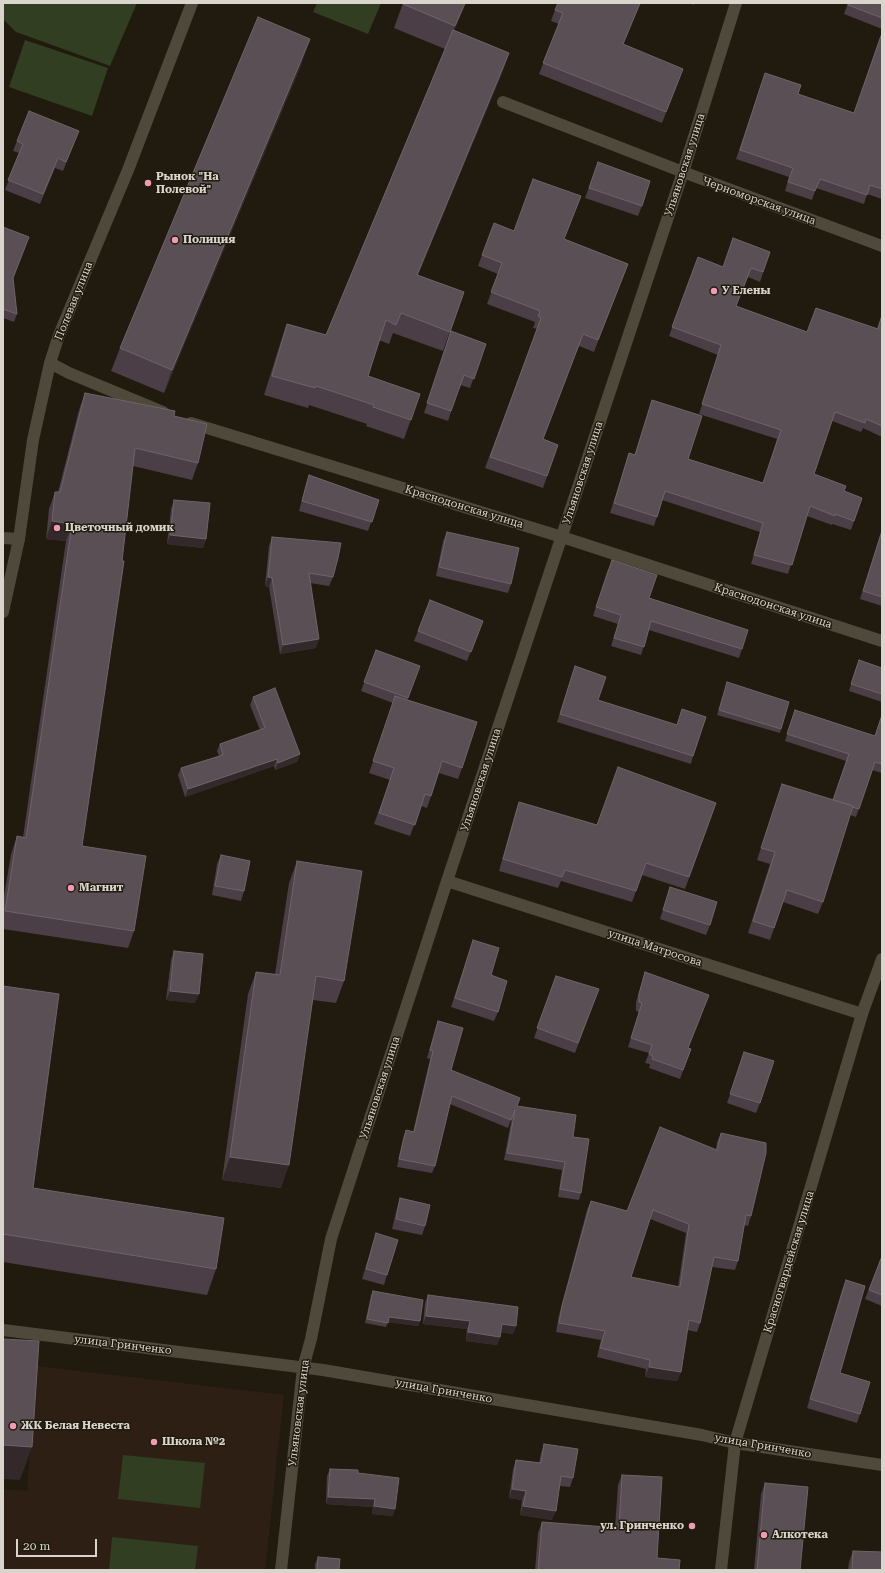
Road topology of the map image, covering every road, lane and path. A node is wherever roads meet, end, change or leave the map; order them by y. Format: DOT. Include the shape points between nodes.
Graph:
graph roads {
  1 [pos="192,3"];
  2 [pos="736,3"];
  3 [pos="503,102"];
  4 [pos="683,172"];
  5 [pos="882,246"];
  6 [pos="50,363"];
  7 [pos="3,538"];
  8 [pos="562,538"];
  9 [pos="19,539"];
  10 [pos="3,612"];
  11 [pos="882,641"];
  12 [pos="447,881"];
  13 [pos="882,959"];
  14 [pos="862,1014"];
  15 [pos="3,1330"];
  16 [pos="303,1368"];
  17 [pos="735,1443"];
  18 [pos="882,1464"];
  19 [pos="281,1570"];
  20 [pos="721,1570"];
  1 -- 6 [label="street, Полевая улица"];
  2 -- 4 [label="street, Ульяновская улица"];
  3 -- 4 [label="street, Черноморская улица"];
  4 -- 5 [label="street, Черноморская улица"];
  4 -- 8 [label="street, Ульяновская улица"];
  6 -- 8 [label="street, Краснодонская улица" via="179,419"];
  6 -- 9 [label="street, Полевая улица" via="33,440"];
  7 -- 9 [label="street"];
  8 -- 11 [label="street, Краснодонская улица"];
  8 -- 12 [label="street, Ульяновская улица"];
  9 -- 10 [label="street, Полевая улица"];
  12 -- 14 [label="street, улица Матросова"];
  12 -- 16 [label="street, Ульяновская улица" via="331,1239"];
  13 -- 14 [label="street, Красногвардейская улица"];
  14 -- 17 [label="street, Красногвардейская улица"];
  15 -- 16 [label="street, улица Гринченко"];
  16 -- 17 [label="street, улица Гринченко" via="694,1433"];
  16 -- 19 [label="street, Ульяновская улица"];
  17 -- 18 [label="street, улица Гринченко"];
  17 -- 20 [label="street, Красногвардейская улица"];
}
